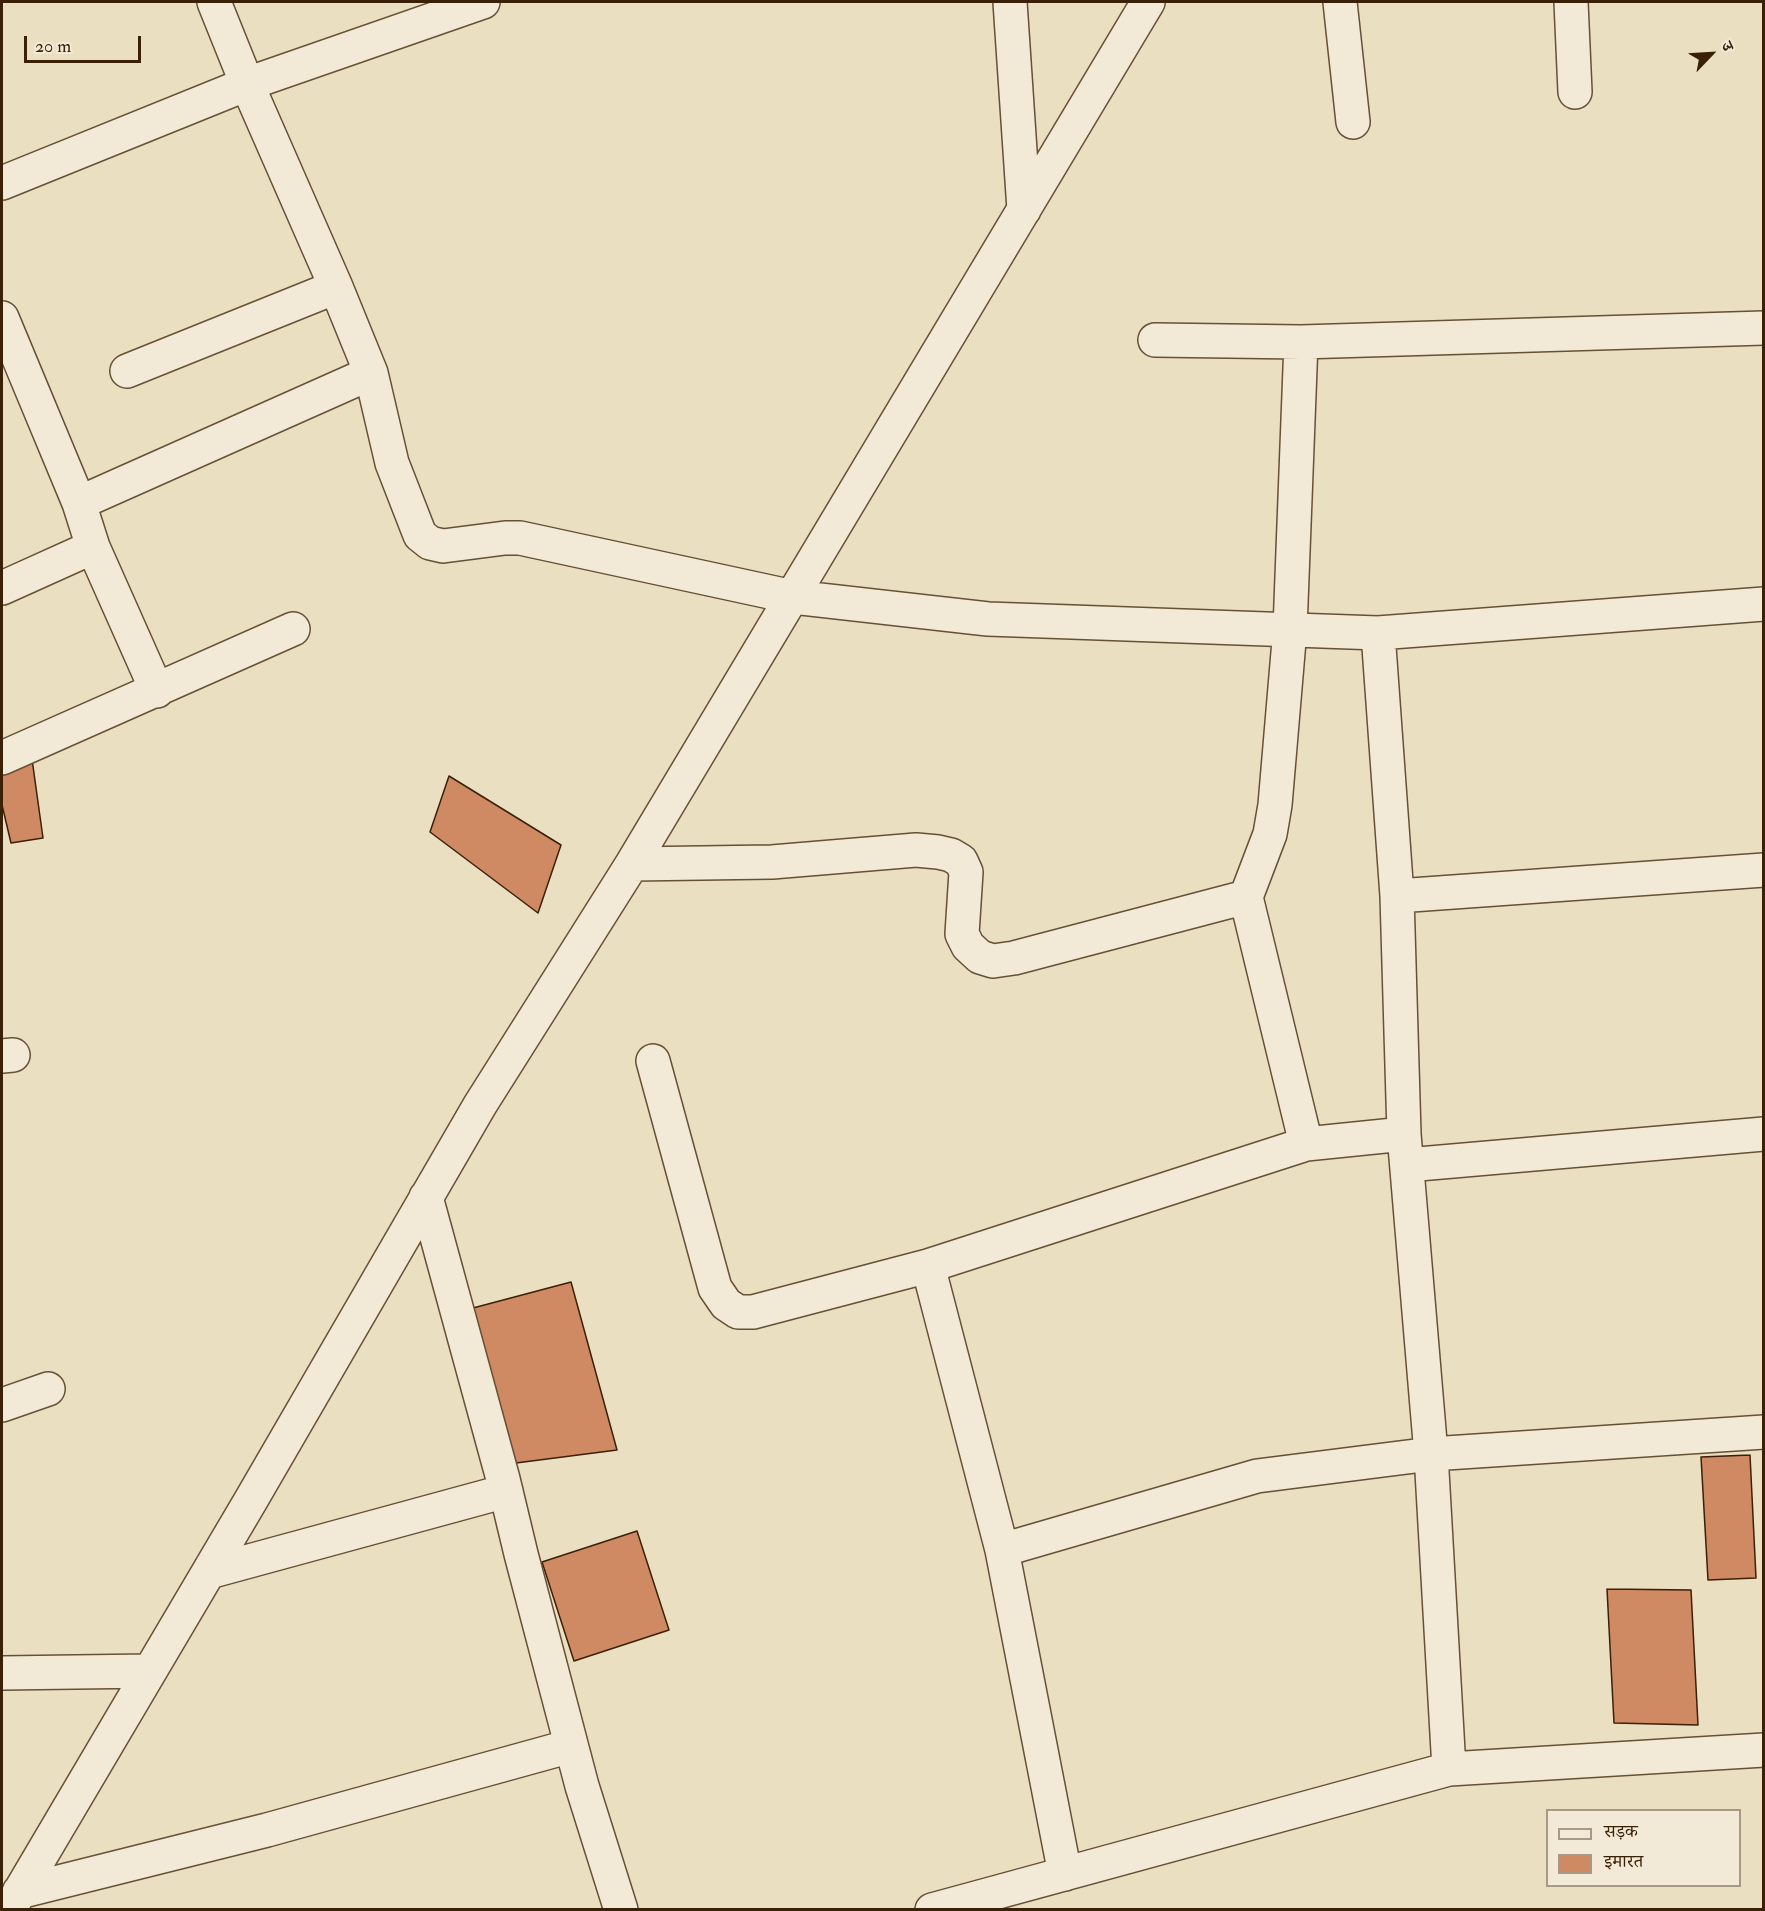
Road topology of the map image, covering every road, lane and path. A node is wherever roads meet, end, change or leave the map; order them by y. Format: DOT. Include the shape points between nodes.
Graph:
graph roads {
  1 [pos="214,2"];
  2 [pos="483,2"];
  3 [pos="1010,2"];
  4 [pos="1148,2"];
  5 [pos="1340,2"];
  6 [pos="1571,2"];
  7 [pos="247,84"];
  8 [pos="1575,92"];
  9 [pos="1353,122"];
  10 [pos="2,183"];
  11 [pos="1024,210"];
  12 [pos="336,287"];
  13 [pos="2,318"];
  14 [pos="1764,328"];
  15 [pos="1155,340"];
  16 [pos="1301,342"];
  17 [pos="127,371"];
  18 [pos="371,373"];
  19 [pos="13,377"];
  20 [pos="79,503"];
  21 [pos="93,547"];
  22 [pos="2,588"];
  23 [pos="793,597"];
  24 [pos="1764,604"];
  25 [pos="293,629"];
  26 [pos="1290,629"];
  27 [pos="1378,633"];
  28 [pos="157,690"];
  29 [pos="2,758"];
  30 [pos="632,864"];
  31 [pos="1764,870"];
  32 [pos="1397,896"];
  33 [pos="1246,897"];
  34 [pos="653,1061"];
  35 [pos="1764,1134"];
  36 [pos="1306,1144"];
  37 [pos="1406,1150"];
  38 [pos="426,1197"];
  39 [pos="928,1266"];
  40 [pos="48,1389"];
  41 [pos="2,1405"];
  42 [pos="1764,1432"];
  43 [pos="1431,1454"];
  44 [pos="506,1491"];
  45 [pos="1002,1550"];
  46 [pos="209,1572"];
  47 [pos="150,1671"];
  48 [pos="2,1673"];
  49 [pos="571,1746"];
  50 [pos="1764,1750"];
  51 [pos="1449,1769"];
  52 [pos="1065,1874"];
  53 [pos="14,1901"];
  54 [pos="621,1910"];
  55 [pos="932,1910"];
  1 -- 7 [label="street"];
  2 -- 7 [label="street"];
  3 -- 11 [label="street"];
  4 -- 11 [label="street"];
  5 -- 9 [label="street"];
  6 -- 8 [label="street"];
  7 -- 10 [label="street"];
  7 -- 12 [label="street"];
  11 -- 23 [label="street"];
  12 -- 17 [label="street"];
  12 -- 18 [label="street"];
  13 -- 19 [label="street"];
  14 -- 16 [label="street"];
  15 -- 16 [label="street"];
  16 -- 26 [label="street"];
  18 -- 20 [label="street"];
  18 -- 23 [label="street" via="392,463 420,535 430,543 443,546 520,538"];
  19 -- 20 [label="street"];
  20 -- 21 [label="street"];
  21 -- 22 [label="street"];
  21 -- 28 [label="street"];
  23 -- 26 [label="street" via="988,619"];
  23 -- 30 [label="street"];
  24 -- 27 [label="street"];
  25 -- 28 [label="street"];
  26 -- 27 [label="street"];
  26 -- 33 [label="street" via="1275,806 1270,834"];
  27 -- 32 [label="street"];
  28 -- 29 [label="street"];
  30 -- 33 [label="street" via="772,862 916,850 951,855 961,861 966,872 962,934 980,957 993,961"];
  30 -- 38 [label="street"];
  31 -- 32 [label="street"];
  32 -- 37 [label="street"];
  33 -- 36 [label="street"];
  34 -- 39 [label="street" via="715,1288 726,1304 738,1312 753,1312"];
  35 -- 37 [label="street"];
  36 -- 37 [label="street"];
  36 -- 39 [label="street"];
  37 -- 43 [label="street"];
  38 -- 44 [label="street"];
  38 -- 46 [label="street"];
  39 -- 45 [label="street"];
  40 -- 41 [label="street"];
  42 -- 43 [label="street"];
  43 -- 45 [label="street" via="1257,1476"];
  43 -- 51 [label="street"];
  44 -- 46 [label="street"];
  44 -- 49 [label="street"];
  45 -- 52 [label="street"];
  46 -- 47 [label="street"];
  47 -- 48 [label="street"];
  47 -- 53 [label="street"];
  49 -- 53 [label="street"];
  49 -- 54 [label="street"];
  50 -- 51 [label="street"];
  51 -- 52 [label="street"];
  52 -- 55 [label="street"];
}
